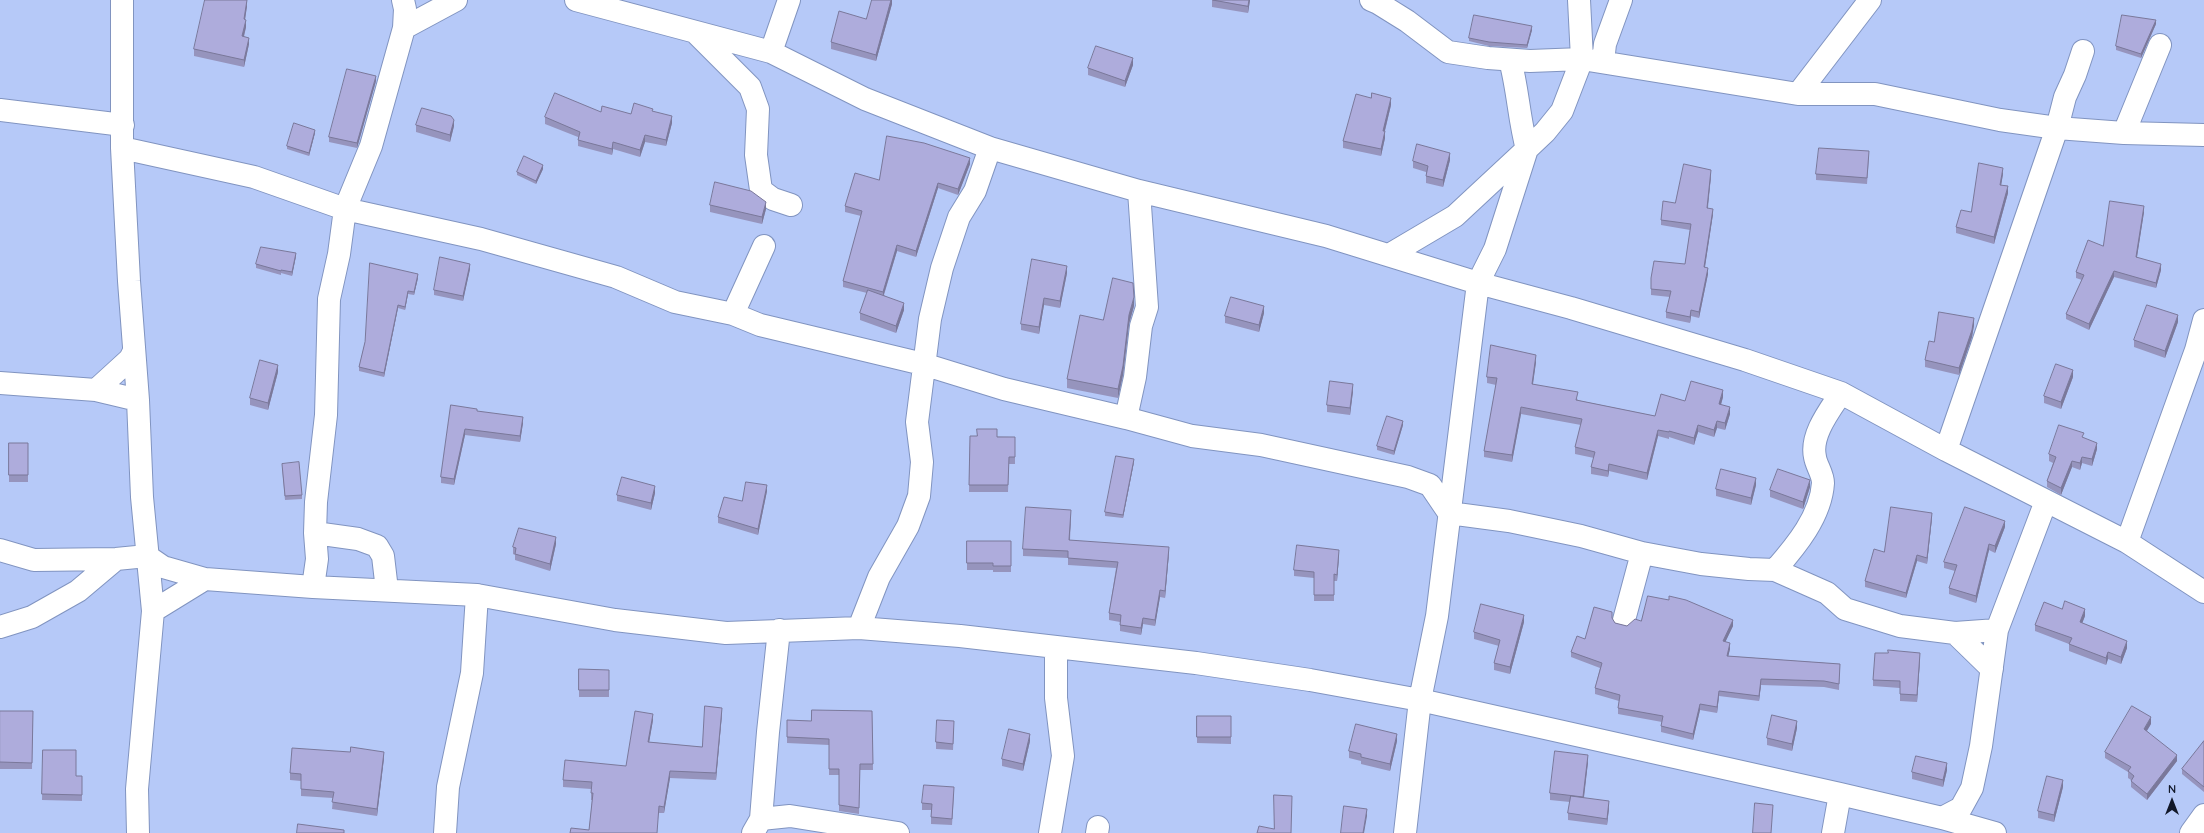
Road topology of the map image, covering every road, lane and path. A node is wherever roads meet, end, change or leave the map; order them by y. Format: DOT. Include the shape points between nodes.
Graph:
graph roads {
  1 [pos="122,0"];
  2 [pos="403,0"];
  3 [pos="456,0"];
  4 [pos="576,0"];
  5 [pos="789,0"];
  6 [pos="1371,0"];
  7 [pos="1579,0"];
  8 [pos="1621,0"];
  9 [pos="1870,0"];
  10 [pos="404,28"];
  11 [pos="697,34"];
  12 [pos="2160,45"];
  13 [pos="2084,51"];
  14 [pos="771,52"];
  15 [pos="1510,60"];
  16 [pos="1593,60"];
  17 [pos="1798,94"];
  18 [pos="0,110"];
  19 [pos="123,125"];
  20 [pos="2057,128"];
  21 [pos="2124,133"];
  22 [pos="2204,135"];
  23 [pos="122,148"];
  24 [pos="990,148"];
  25 [pos="1527,149"];
  26 [pos="1139,191"];
  27 [pos="791,205"];
  28 [pos="345,209"];
  29 [pos="764,246"];
  30 [pos="1389,256"];
  31 [pos="1478,283"];
  32 [pos="733,314"];
  33 [pos="2204,320"];
  34 [pos="134,351"];
  35 [pos="923,364"];
  36 [pos="0,383"];
  37 [pos="96,390"];
  38 [pos="1841,393"];
  39 [pos="138,400"];
  40 [pos="1126,418"];
  41 [pos="1946,450"];
  42 [pos="2046,501"];
  43 [pos="1449,513"];
  44 [pos="315,533"];
  45 [pos="2127,542"];
  46 [pos="0,550"];
  47 [pos="1642,553"];
  48 [pos="147,556"];
  49 [pos="116,559"];
  50 [pos="1775,570"];
  51 [pos="204,579"];
  52 [pos="313,588"];
  53 [pos="387,590"];
  54 [pos="2204,592"];
  55 [pos="477,595"];
  56 [pos="153,611"];
  57 [pos="1624,620"];
  58 [pos="0,627"];
  59 [pos="859,628"];
  60 [pos="779,630"];
  61 [pos="1997,630"];
  62 [pos="1955,632"];
  63 [pos="1056,647"];
  64 [pos="1992,669"];
  65 [pos="1420,700"];
  66 [pos="1840,794"];
  67 [pos="2204,815"];
  68 [pos="1942,818"];
  69 [pos="757,826"];
  70 [pos="138,833"];
  71 [pos="445,833"];
  72 [pos="898,833"];
  73 [pos="1050,833"];
  74 [pos="1405,833"];
  75 [pos="1833,833"];
  76 [pos="1995,833"];
  77 [pos="2191,833"];
  1 -- 19 [label="street"];
  2 -- 10 [label="street"];
  3 -- 10 [label="street"];
  4 -- 11 [label="street"];
  5 -- 14 [label="street"];
  6 -- 15 [label="street" via="1407,21 1448,52"];
  7 -- 16 [label="street"];
  8 -- 16 [label="street" via="1605,44"];
  9 -- 17 [label="street"];
  10 -- 28 [label="street" via="371,146"];
  11 -- 14 [label="street"];
  11 -- 27 [label="street" via="750,87 758,109 756,155 761,190 773,199"];
  12 -- 21 [label="street"];
  13 -- 20 [label="street" via="2065,97"];
  14 -- 24 [label="street" via="865,99"];
  15 -- 16 [label="street"];
  15 -- 25 [label="street"];
  16 -- 17 [label="street"];
  16 -- 25 [label="street" via="1562,111"];
  17 -- 20 [label="street" via="1875,94 2000,120"];
  18 -- 19 [label="street"];
  19 -- 23 [label="street"];
  20 -- 21 [label="street"];
  20 -- 41 [label="street"];
  21 -- 22 [label="street"];
  23 -- 28 [label="street" via="254,178"];
  23 -- 34 [label="street"];
  24 -- 26 [label="street"];
  24 -- 35 [label="street" via="975,191 959,217 942,268"];
  25 -- 30 [label="street" via="1455,216"];
  25 -- 31 [label="street" via="1495,249"];
  26 -- 30 [label="street" via="1326,236"];
  26 -- 40 [label="street" via="1147,307 1140,326 1135,377"];
  28 -- 32 [label="street" via="481,239 616,277 674,302"];
  28 -- 44 [label="street" via="329,299 326,415"];
  29 -- 32 [label="street"];
  30 -- 31 [label="street"];
  31 -- 38 [label="street" via="1746,360"];
  31 -- 43 [label="street"];
  32 -- 35 [label="street" via="760,325"];
  33 -- 45 [label="street" via="2196,350"];
  34 -- 37 [label="street" via="130,359"];
  34 -- 39 [label="street"];
  35 -- 40 [label="street" via="1004,389"];
  35 -- 59 [label="street" via="917,422 922,462 919,496 908,526 879,577"];
  36 -- 37 [label="street"];
  37 -- 39 [label="street"];
  38 -- 41 [label="street"];
  38 -- 50 [label="street" via="1815,440 1814,456 1823,482 1819,504 1805,532"];
  39 -- 48 [label="street"];
  40 -- 43 [label="street" via="1192,436 1261,445 1408,477 1430,485"];
  41 -- 42 [label="street"];
  42 -- 45 [label="street"];
  42 -- 61 [label="street"];
  43 -- 47 [label="street" via="1509,521 1582,536"];
  43 -- 65 [label="street" via="1437,616"];
  44 -- 52 [label="street" via="317,559"];
  44 -- 53 [label="street" via="358,539 377,546 383,556"];
  45 -- 54 [label="street"];
  46 -- 49 [label="street" via="34,560"];
  47 -- 50 [label="street" via="1701,564"];
  47 -- 57 [label="street"];
  48 -- 49 [label="street"];
  48 -- 51 [label="street" via="163,567"];
  48 -- 56 [label="street"];
  49 -- 58 [label="street" via="78,591 32,617"];
  50 -- 62 [label="street" via="1827,593 1845,609 1905,627"];
  51 -- 52 [label="street"];
  51 -- 56 [label="street"];
  52 -- 53 [label="street"];
  53 -- 55 [label="street"];
  55 -- 60 [label="street" via="615,620 726,633"];
  55 -- 71 [label="street" via="472,673 448,787"];
  56 -- 70 [label="street" via="136,789"];
  59 -- 60 [label="street"];
  59 -- 63 [label="street"];
  60 -- 69 [label="street"];
  61 -- 62 [label="street"];
  61 -- 64 [label="street"];
  62 -- 64 [label="street"];
  63 -- 65 [label="street" via="1196,663"];
  63 -- 73 [label="street" via="1056,698 1062,756"];
  64 -- 68 [label="street" via="1972,788 1961,808"];
  65 -- 66 [label="street"];
  65 -- 74 [label="street"];
  66 -- 68 [label="street"];
  66 -- 75 [label="street"];
  67 -- 77 [label="street"];
  68 -- 76 [label="street"];
  69 -- 72 [label="street" via="790,816"];
}
